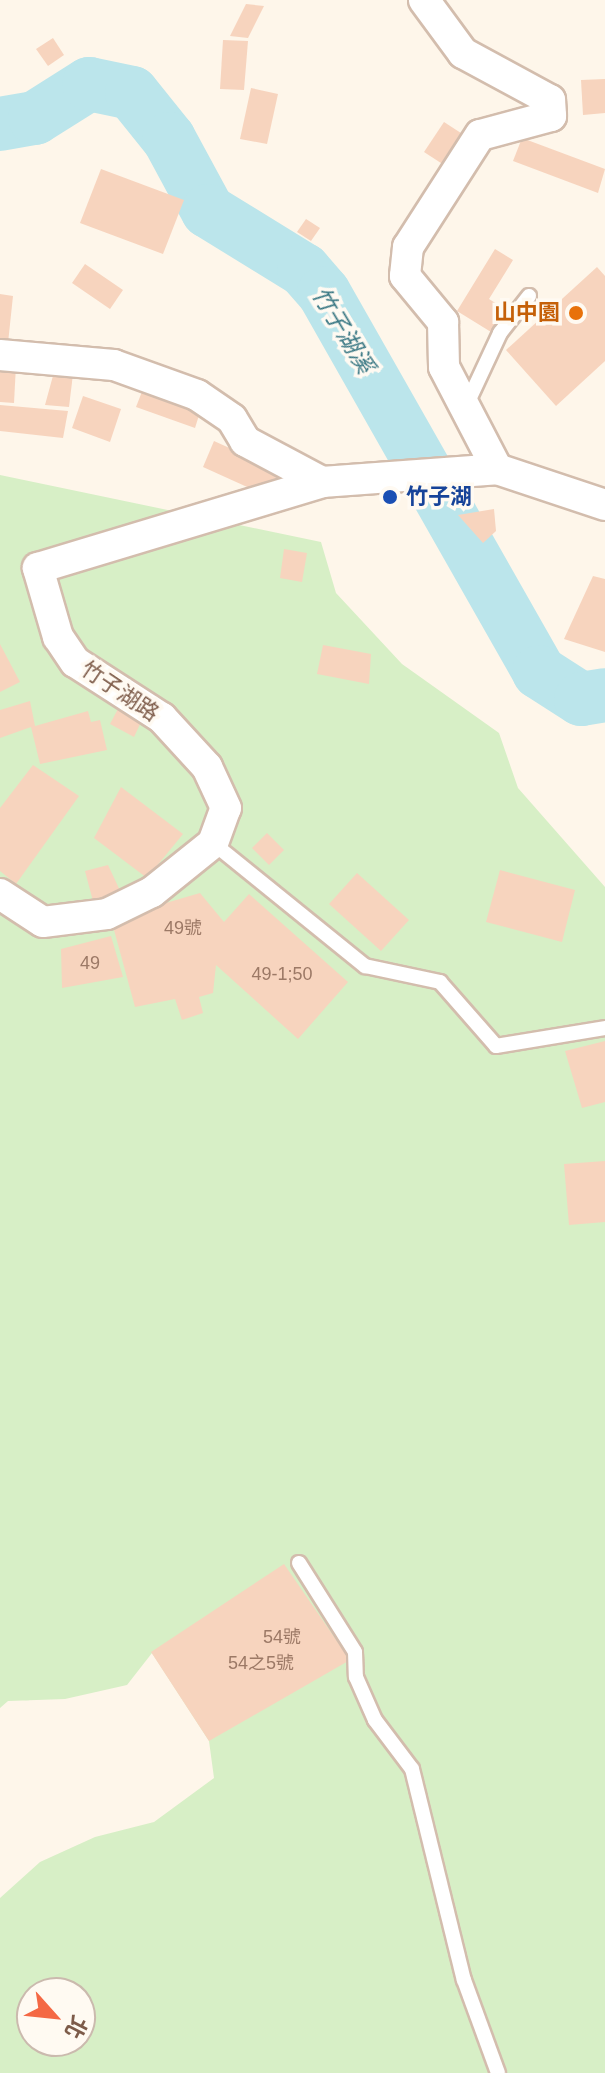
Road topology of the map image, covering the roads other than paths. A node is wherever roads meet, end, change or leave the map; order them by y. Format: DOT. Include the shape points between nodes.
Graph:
graph roads {
  1 [pos="424,0"];
  2 [pos="529,296"];
  3 [pos="0,355"];
  4 [pos="466,406"];
  5 [pos="497,469"];
  6 [pos="322,482"];
  7 [pos="605,505"];
  8 [pos="213,843"];
  9 [pos="0,894"];
  10 [pos="605,1028"];
  11 [pos="299,1563"];
  12 [pos="498,2073"];
  1 -- 4 [label="street" via="463,53 550,100 551,116 480,135 408,247 405,276 443,322 444,367"];
  2 -- 4 [label="lane" via="500,333"];
  3 -- 6 [label="street" via="114,365 197,395 232,419 245,441"];
  4 -- 5 [label="street"];
  5 -- 6 [label="street, 竹子湖路"];
  5 -- 7 [label="street"];
  6 -- 8 [label="street, 竹子湖路" via="38,568 58,637 75,662 162,718 207,767 226,808"];
  8 -- 9 [label="street" via="152,892 107,914 43,922"];
  8 -- 10 [label="lane" via="365,966 440,982 496,1046"];
  11 -- 12 [label="lane" via="355,1652 356,1677 375,1720 412,1769 464,1980"];
}
